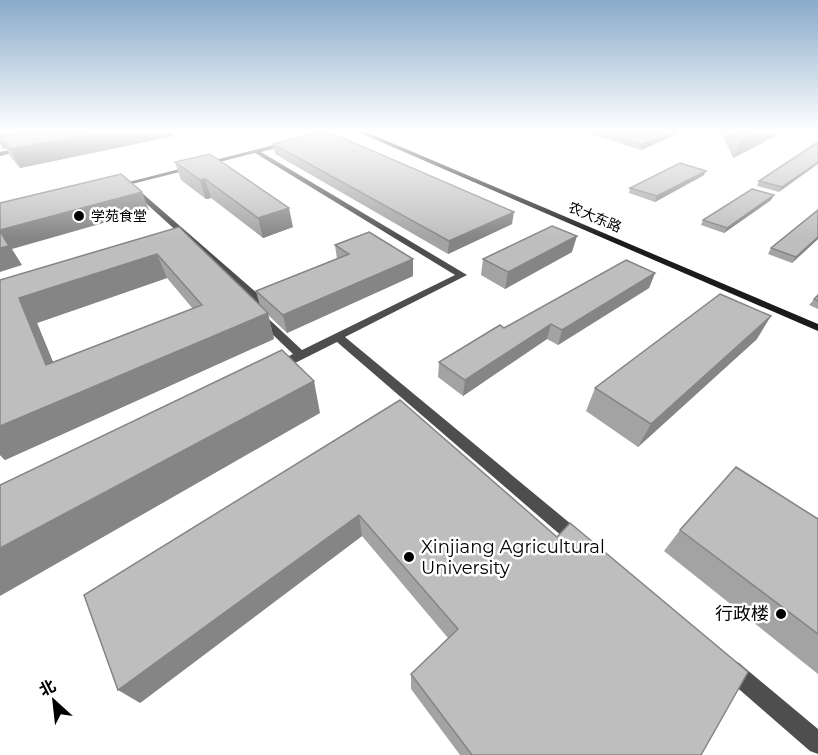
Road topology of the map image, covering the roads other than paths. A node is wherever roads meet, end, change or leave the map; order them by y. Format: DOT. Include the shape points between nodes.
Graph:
graph roads {
  1 [pos="191,167"];
  2 [pos="283,167"];
  3 [pos="443,167"];
  4 [pos="127,183"];
  5 [pos="104,189"];
  6 [pos="818,328"];
  7 [pos="338,336"];
  8 [pos="301,355"];
  9 [pos="270,370"];
  10 [pos="591,551"];
  11 [pos="718,658"];
  12 [pos="818,743"];
  1 -- 4 [label="street"];
  2 -- 7 [label="street" via="462,275"];
  3 -- 6 [label="main road, 农大东路"];
  4 -- 5 [label="street"];
  4 -- 8 [label="street" via="261,302 250,307"];
  7 -- 8 [label="street"];
  7 -- 10 [label="street"];
  8 -- 9 [label="street"];
  11 -- 12 [label="street"];
}
